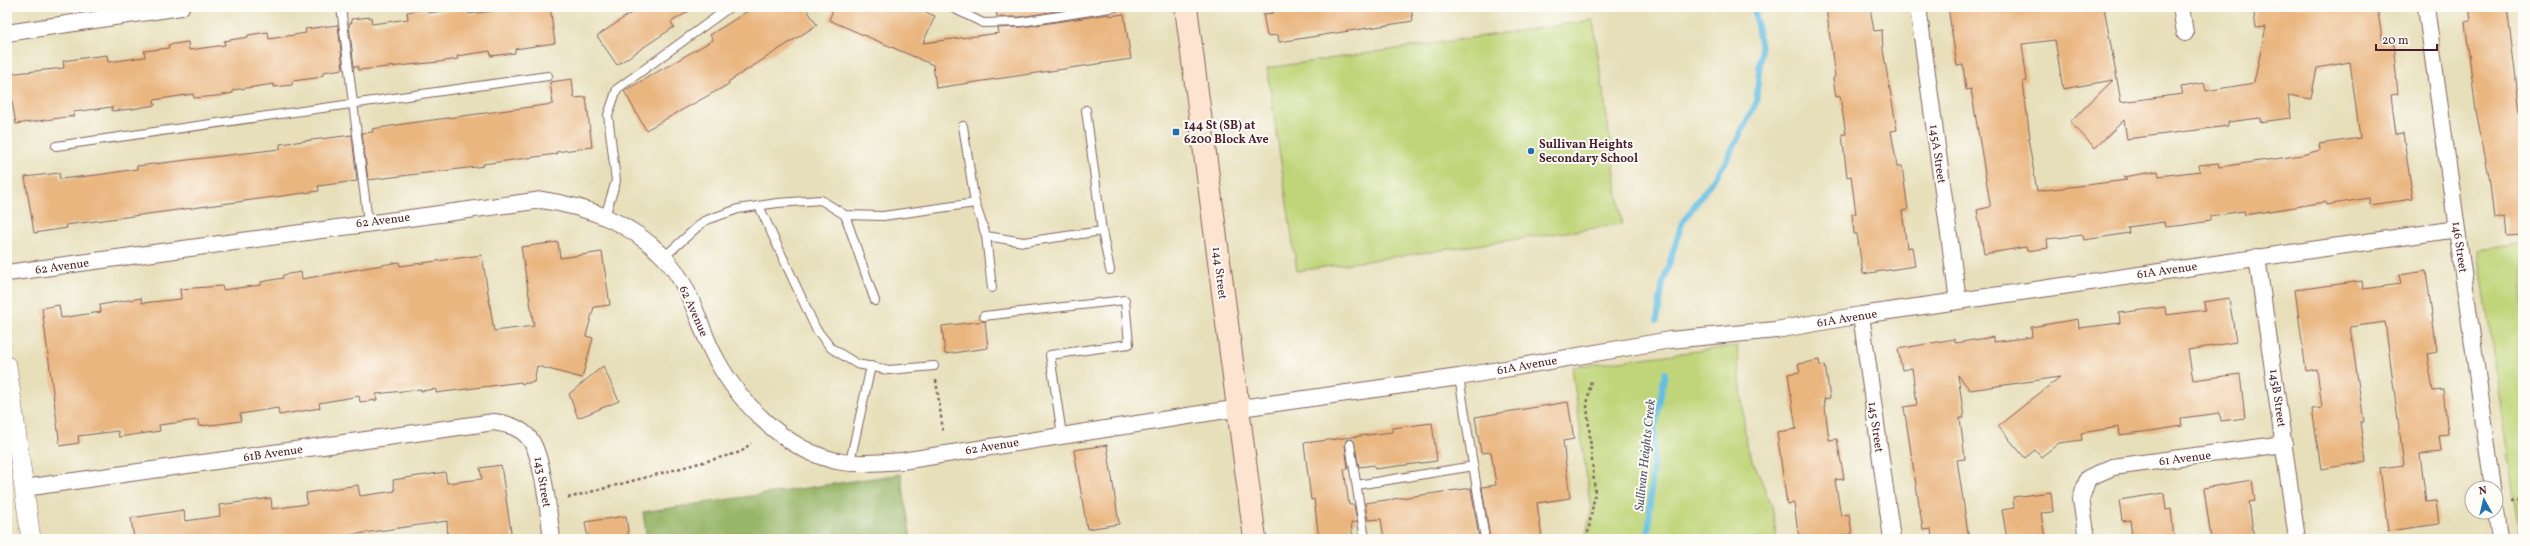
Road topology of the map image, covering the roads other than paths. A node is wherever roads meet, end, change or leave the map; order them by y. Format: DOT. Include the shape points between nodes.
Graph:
graph roads {
  1 [pos="181,7"];
  2 [pos="341,7"];
  3 [pos="730,7"];
  4 [pos="951,7"];
  5 [pos="1116,7"];
  6 [pos="1186,7"];
  7 [pos="1918,7"];
  8 [pos="2181,7"];
  9 [pos="2426,7"];
  10 [pos="110,12"];
  11 [pos="7,33"];
  12 [pos="2185,33"];
  13 [pos="548,76"];
  14 [pos="354,103"];
  15 [pos="1086,110"];
  16 [pos="964,126"];
  17 [pos="56,146"];
  18 [pos="975,203"];
  19 [pos="759,206"];
  20 [pos="845,215"];
  21 [pos="605,216"];
  22 [pos="368,222"];
  23 [pos="2457,229"];
  24 [pos="1102,231"];
  25 [pos="986,236"];
  26 [pos="664,257"];
  27 [pos="2257,257"];
  28 [pos="1110,270"];
  29 [pos="7,273"];
  30 [pos="992,288"];
  31 [pos="875,301"];
  32 [pos="1958,301"];
  33 [pos="1861,315"];
  34 [pos="984,316"];
  35 [pos="7,366"];
  36 [pos="871,366"];
  37 [pos="934,366"];
  38 [pos="1459,377"];
  39 [pos="1237,409"];
  40 [pos="521,430"];
  41 [pos="1062,435"];
  42 [pos="1350,444"];
  43 [pos="2284,444"];
  44 [pos="850,462"];
  45 [pos="1474,466"];
  46 [pos="2492,480"];
  47 [pos="1358,486"];
  48 [pos="24,488"];
  49 [pos="2497,520"];
  50 [pos="31,539"];
  51 [pos="552,539"];
  52 [pos="1255,539"];
  53 [pos="1365,539"];
  54 [pos="1485,539"];
  55 [pos="1892,539"];
  56 [pos="2087,539"];
  57 [pos="2297,539"];
  58 [pos="2500,539"];
  1 -- 10 [label="street"];
  2 -- 14 [label="lane"];
  3 -- 21 [label="lane" via="617,89 608,115 616,181"];
  4 -- 5 [label="lane" via="983,23 1021,22"];
  6 -- 39 [label="main road, 144 Street"];
  7 -- 32 [label="street, 145A Street"];
  8 -- 12 [label="street"];
  9 -- 23 [label="street, 146 Street"];
  10 -- 11 [label="street"];
  13 -- 14 [label="lane"];
  14 -- 17 [label="lane"];
  14 -- 22 [label="lane"];
  15 -- 24 [label="lane"];
  16 -- 18 [label="lane"];
  18 -- 20 [label="lane" via="883,216"];
  18 -- 25 [label="lane"];
  19 -- 20 [label="lane" via="821,200"];
  19 -- 26 [label="lane" via="738,209 704,221"];
  19 -- 36 [label="lane" via="816,329 831,348 857,364"];
  20 -- 31 [label="lane"];
  21 -- 22 [label="street, 62 Avenue" via="574,205 542,200"];
  21 -- 26 [label="street, 62 Avenue" via="640,236"];
  22 -- 29 [label="street, 62 Avenue"];
  23 -- 27 [label="street, 61A Avenue"];
  23 -- 46 [label="street, 146 Street"];
  24 -- 25 [label="lane" via="1024,242"];
  24 -- 28 [label="lane"];
  25 -- 30 [label="lane"];
  26 -- 44 [label="street, 62 Avenue" via="687,289 725,377 748,406 780,432 812,452"];
  27 -- 32 [label="street, 61A Avenue"];
  27 -- 43 [label="street, 145B Street"];
  32 -- 33 [label="street, 61A Avenue"];
  33 -- 38 [label="street, 61A Avenue" via="1776,330 1670,340"];
  33 -- 55 [label="street, 145 Street"];
  34 -- 41 [label="lane" via="1125,300 1129,344 1050,355"];
  35 -- 48 [label="street"];
  36 -- 37 [label="lane" via="889,370"];
  36 -- 44 [label="lane"];
  38 -- 39 [label="street, 61A Avenue"];
  38 -- 45 [label="lane"];
  39 -- 41 [label="street, 62 Avenue"];
  39 -- 52 [label="main road, 144 Street"];
  40 -- 48 [label="street, 61B Avenue" via="508,424 494,422"];
  40 -- 51 [label="street, 143 Street" via="536,448"];
  41 -- 44 [label="street, 62 Avenue" via="902,461"];
  42 -- 47 [label="lane"];
  43 -- 56 [label="street, 61 Avenue" via="2113,467 2088,478 2082,499"];
  43 -- 57 [label="street, 145B Street"];
  45 -- 47 [label="lane"];
  45 -- 54 [label="lane"];
  47 -- 53 [label="lane"];
  48 -- 50 [label="street"];
  49 -- 58 [label="street"];
}
